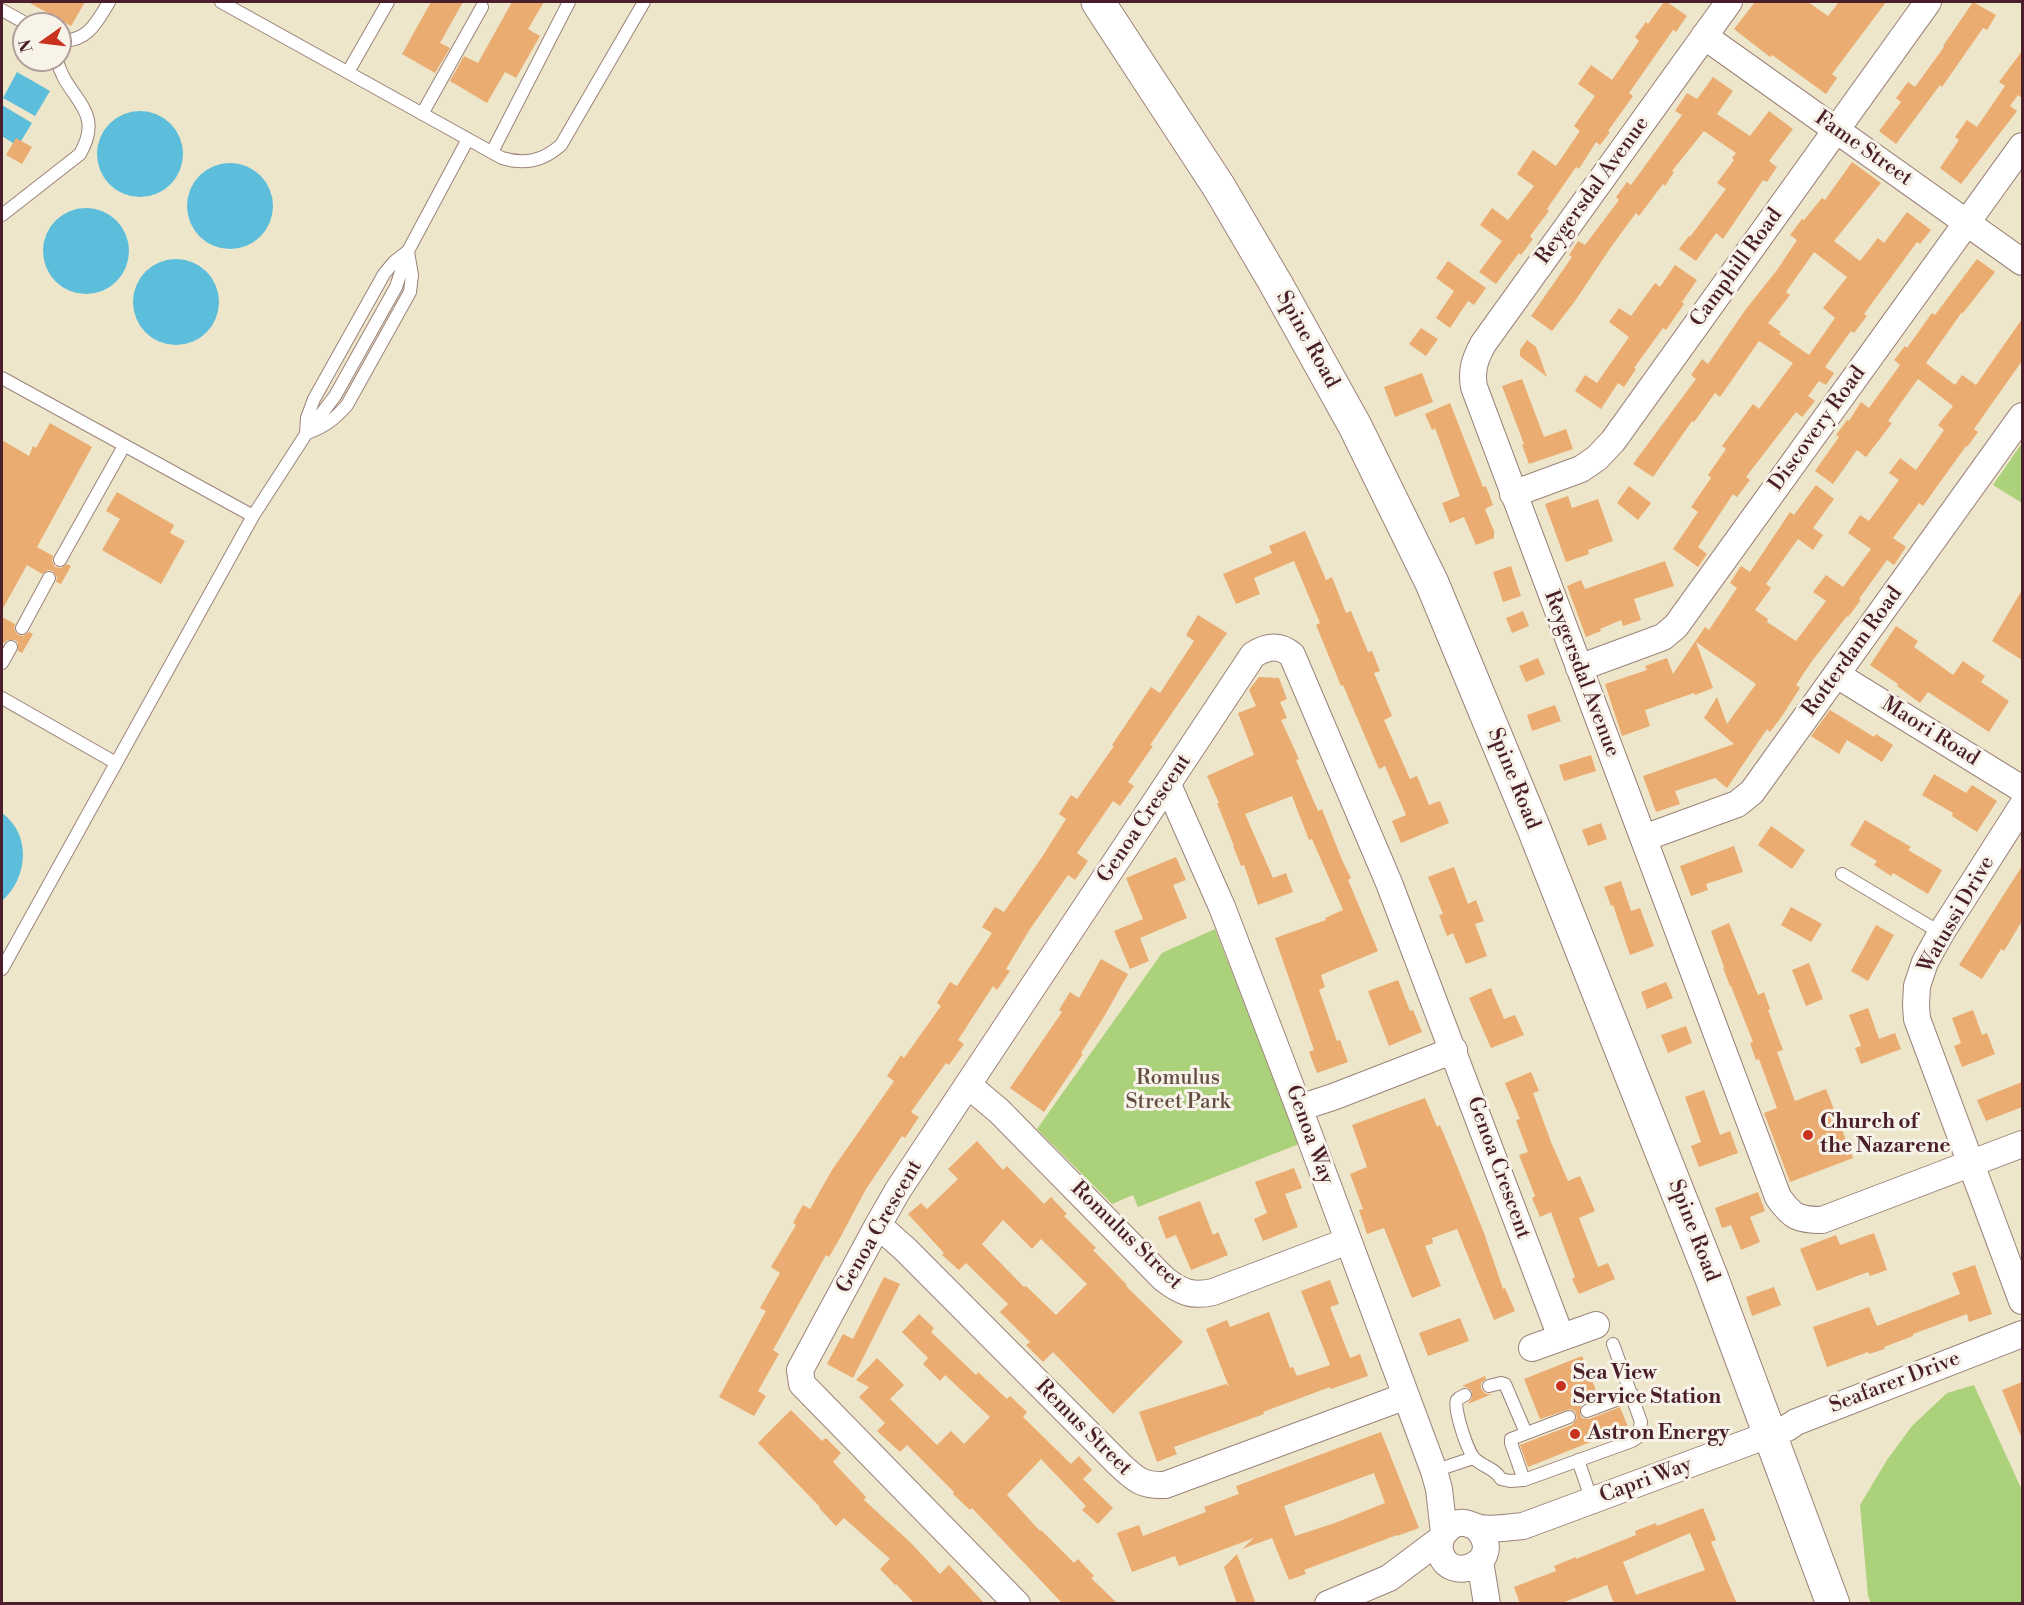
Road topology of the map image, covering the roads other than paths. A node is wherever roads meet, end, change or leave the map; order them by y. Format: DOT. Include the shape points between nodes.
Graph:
graph roads {
  1 [pos="109,2"];
  2 [pos="221,2"];
  3 [pos="388,2"];
  4 [pos="570,2"];
  5 [pos="644,2"];
  6 [pos="1098,2"];
  7 [pos="1729,2"];
  8 [pos="1928,2"];
  9 [pos="482,7"];
  10 [pos="1704,36"];
  11 [pos="72,40"];
  12 [pos="62,72"];
  13 [pos="348,72"];
  14 [pos="423,114"];
  15 [pos="1835,129"];
  16 [pos="468,139"];
  17 [pos="2022,146"];
  18 [pos="492,152"];
  19 [pos="2,215"];
  20 [pos="1968,223"];
  21 [pos="408,251"];
  22 [pos="2022,262"];
  23 [pos="2,378"];
  24 [pos="2022,416"];
  25 [pos="306,434"];
  26 [pos="124,446"];
  27 [pos="1513,494"];
  28 [pos="254,516"];
  29 [pos="60,560"];
  30 [pos="49,578"];
  31 [pos="22,628"];
  32 [pos="11,646"];
  33 [pos="2,663"];
  34 [pos="1579,668"];
  35 [pos="1837,675"];
  36 [pos="2,698"];
  37 [pos="116,763"];
  38 [pos="1168,785"];
  39 [pos="2022,789"];
  40 [pos="2022,806"];
  41 [pos="1644,838"];
  42 [pos="1842,874"];
  43 [pos="1941,933"];
  44 [pos="2,969"];
  45 [pos="1454,1050"];
  46 [pos="968,1085"];
  47 [pos="1299,1108"];
  48 [pos="2022,1144"];
  49 [pos="1972,1163"];
  50 [pos="878,1225"];
  51 [pos="1348,1241"];
  52 [pos="2022,1301"];
  53 [pos="1596,1325"];
  54 [pos="2022,1334"];
  55 [pos="1561,1337"];
  56 [pos="1613,1344"];
  57 [pos="1532,1348"];
  58 [pos="1489,1386"];
  59 [pos="1632,1394"];
  60 [pos="1465,1395"];
  61 [pos="1406,1396"];
  62 [pos="1587,1411"];
  63 [pos="1569,1418"];
  64 [pos="1526,1433"];
  65 [pos="1769,1435"];
  66 [pos="1473,1458"];
  67 [pos="1578,1460"];
  68 [pos="1437,1480"];
  69 [pos="1524,1480"];
  70 [pos="1593,1501"];
  71 [pos="1472,1525"];
  72 [pos="1523,1526"];
  73 [pos="1442,1536"];
  74 [pos="1470,1563"];
  75 [pos="1389,1578"];
  76 [pos="1017,1604"];
  77 [pos="1328,1604"];
  78 [pos="1487,1604"];
  79 [pos="1833,1604"];
  1 -- 11 [label="lane" via="89,32"];
  2 -- 13 [label="lane"];
  3 -- 13 [label="lane"];
  4 -- 18 [label="lane"];
  5 -- 18 [label="lane" via="561,145 544,157 524,162"];
  6 -- 65 [label="main road, Spine Road" via="1219,188 1276,284 1355,426 1432,583 1543,850 1712,1279"];
  7 -- 10 [label="street, Reygersdal Avenue"];
  8 -- 15 [label="street, Camphill Road"];
  9 -- 14 [label="lane"];
  10 -- 15 [label="street, Fame Street"];
  10 -- 27 [label="street, Reygersdal Avenue" via="1476,358 1474,387"];
  12 -- 19 [label="lane" via="86,113 88,141 80,154"];
  13 -- 14 [label="lane"];
  14 -- 16 [label="lane"];
  15 -- 20 [label="street, Fame Street"];
  15 -- 27 [label="street, Camphill Road" via="1598,458 1581,469"];
  16 -- 18 [label="lane"];
  16 -- 21 [label="lane"];
  17 -- 20 [label="street, Discovery Road"];
  20 -- 22 [label="street, Fame Street"];
  20 -- 34 [label="street, Discovery Road" via="1676,626 1663,637"];
  21 -- 25 [label="lane" via="396,287 335,396"];
  21 -- 25 [label="lane" via="384,274 310,408"];
  23 -- 26 [label="lane"];
  24 -- 35 [label="street, Rotterdam Road"];
  25 -- 28 [label="lane"];
  26 -- 28 [label="lane"];
  26 -- 29 [label="lane"];
  27 -- 34 [label="street, Reygersdal Avenue"];
  28 -- 37 [label="lane"];
  30 -- 31 [label="lane"];
  32 -- 33 [label="lane"];
  34 -- 41 [label="street, Reygersdal Avenue"];
  35 -- 39 [label="street, Maori Road"];
  35 -- 41 [label="street, Rotterdam Road" via="1752,792 1737,804"];
  36 -- 37 [label="lane"];
  37 -- 44 [label="lane"];
  38 -- 45 [label="street, Genoa Crescent" via="1253,655 1275,647 1292,655 1389,883"];
  38 -- 46 [label="street, Genoa Crescent"];
  38 -- 47 [label="street, Genoa Way" via="1222,907"];
  40 -- 43 [label="street, Watussi Drive"];
  41 -- 49 [label="street, Reygersdal Avenue" via="1778,1197 1788,1212 1797,1218 1822,1220"];
  42 -- 43 [label="lane"];
  43 -- 49 [label="street, Watussi Drive" via="1917,986 1917,1019"];
  45 -- 47 [label="street"];
  45 -- 55 [label="street, Genoa Crescent"];
  46 -- 50 [label="street, Genoa Crescent"];
  46 -- 51 [label="street, Romulus Street" via="1179,1290 1201,1295 1213,1292"];
  47 -- 51 [label="street, Genoa Way"];
  48 -- 49 [label="street"];
  49 -- 52 [label="street, Watussi Drive"];
  50 -- 61 [label="street, Remus Street" via="1120,1466 1135,1480 1150,1486 1165,1485"];
  50 -- 76 [label="street, Genoa Crescent" via="801,1367 802,1384"];
  51 -- 61 [label="street, Genoa Way"];
  53 -- 55 [label="street"];
  54 -- 65 [label="street, Seafarer Drive"];
  55 -- 57 [label="street"];
  56 -- 59 [label="lane"];
  58 -- 64 [label="lane" via="1505,1384"];
  59 -- 62 [label="lane"];
  59 -- 67 [label="lane" via="1641,1422 1638,1437"];
  60 -- 66 [label="lane" via="1456,1402 1456,1413"];
  61 -- 68 [label="street, Genoa Way"];
  63 -- 64 [label="lane"];
  64 -- 69 [label="lane" via="1512,1438 1511,1443"];
  65 -- 70 [label="street, Capri Way"];
  65 -- 79 [label="main road, Spine Road"];
  66 -- 68 [label="lane"];
  66 -- 69 [label="lane" via="1501,1479"];
  67 -- 69 [label="lane"];
  67 -- 70 [label="lane"];
  68 -- 71 [label="street, Genoa Way"];
  68 -- 73 [label="street, Genoa Way"];
  70 -- 72 [label="street, Capri Way"];
  71 -- 72 [label="street, Capri Way"];
  71 -- 73 [label="street" via="1454,1524"];
  71 -- 74 [label="street" via="1485,1540"];
  72 -- 74 [label="street, Capri Way"];
  73 -- 74 [label="street" via="1443,1557"];
  73 -- 75 [label="street, Capri Way"];
  74 -- 75 [label="street, Capri Way"];
  74 -- 78 [label="street"];
  75 -- 77 [label="street, Capri Way"];
}
